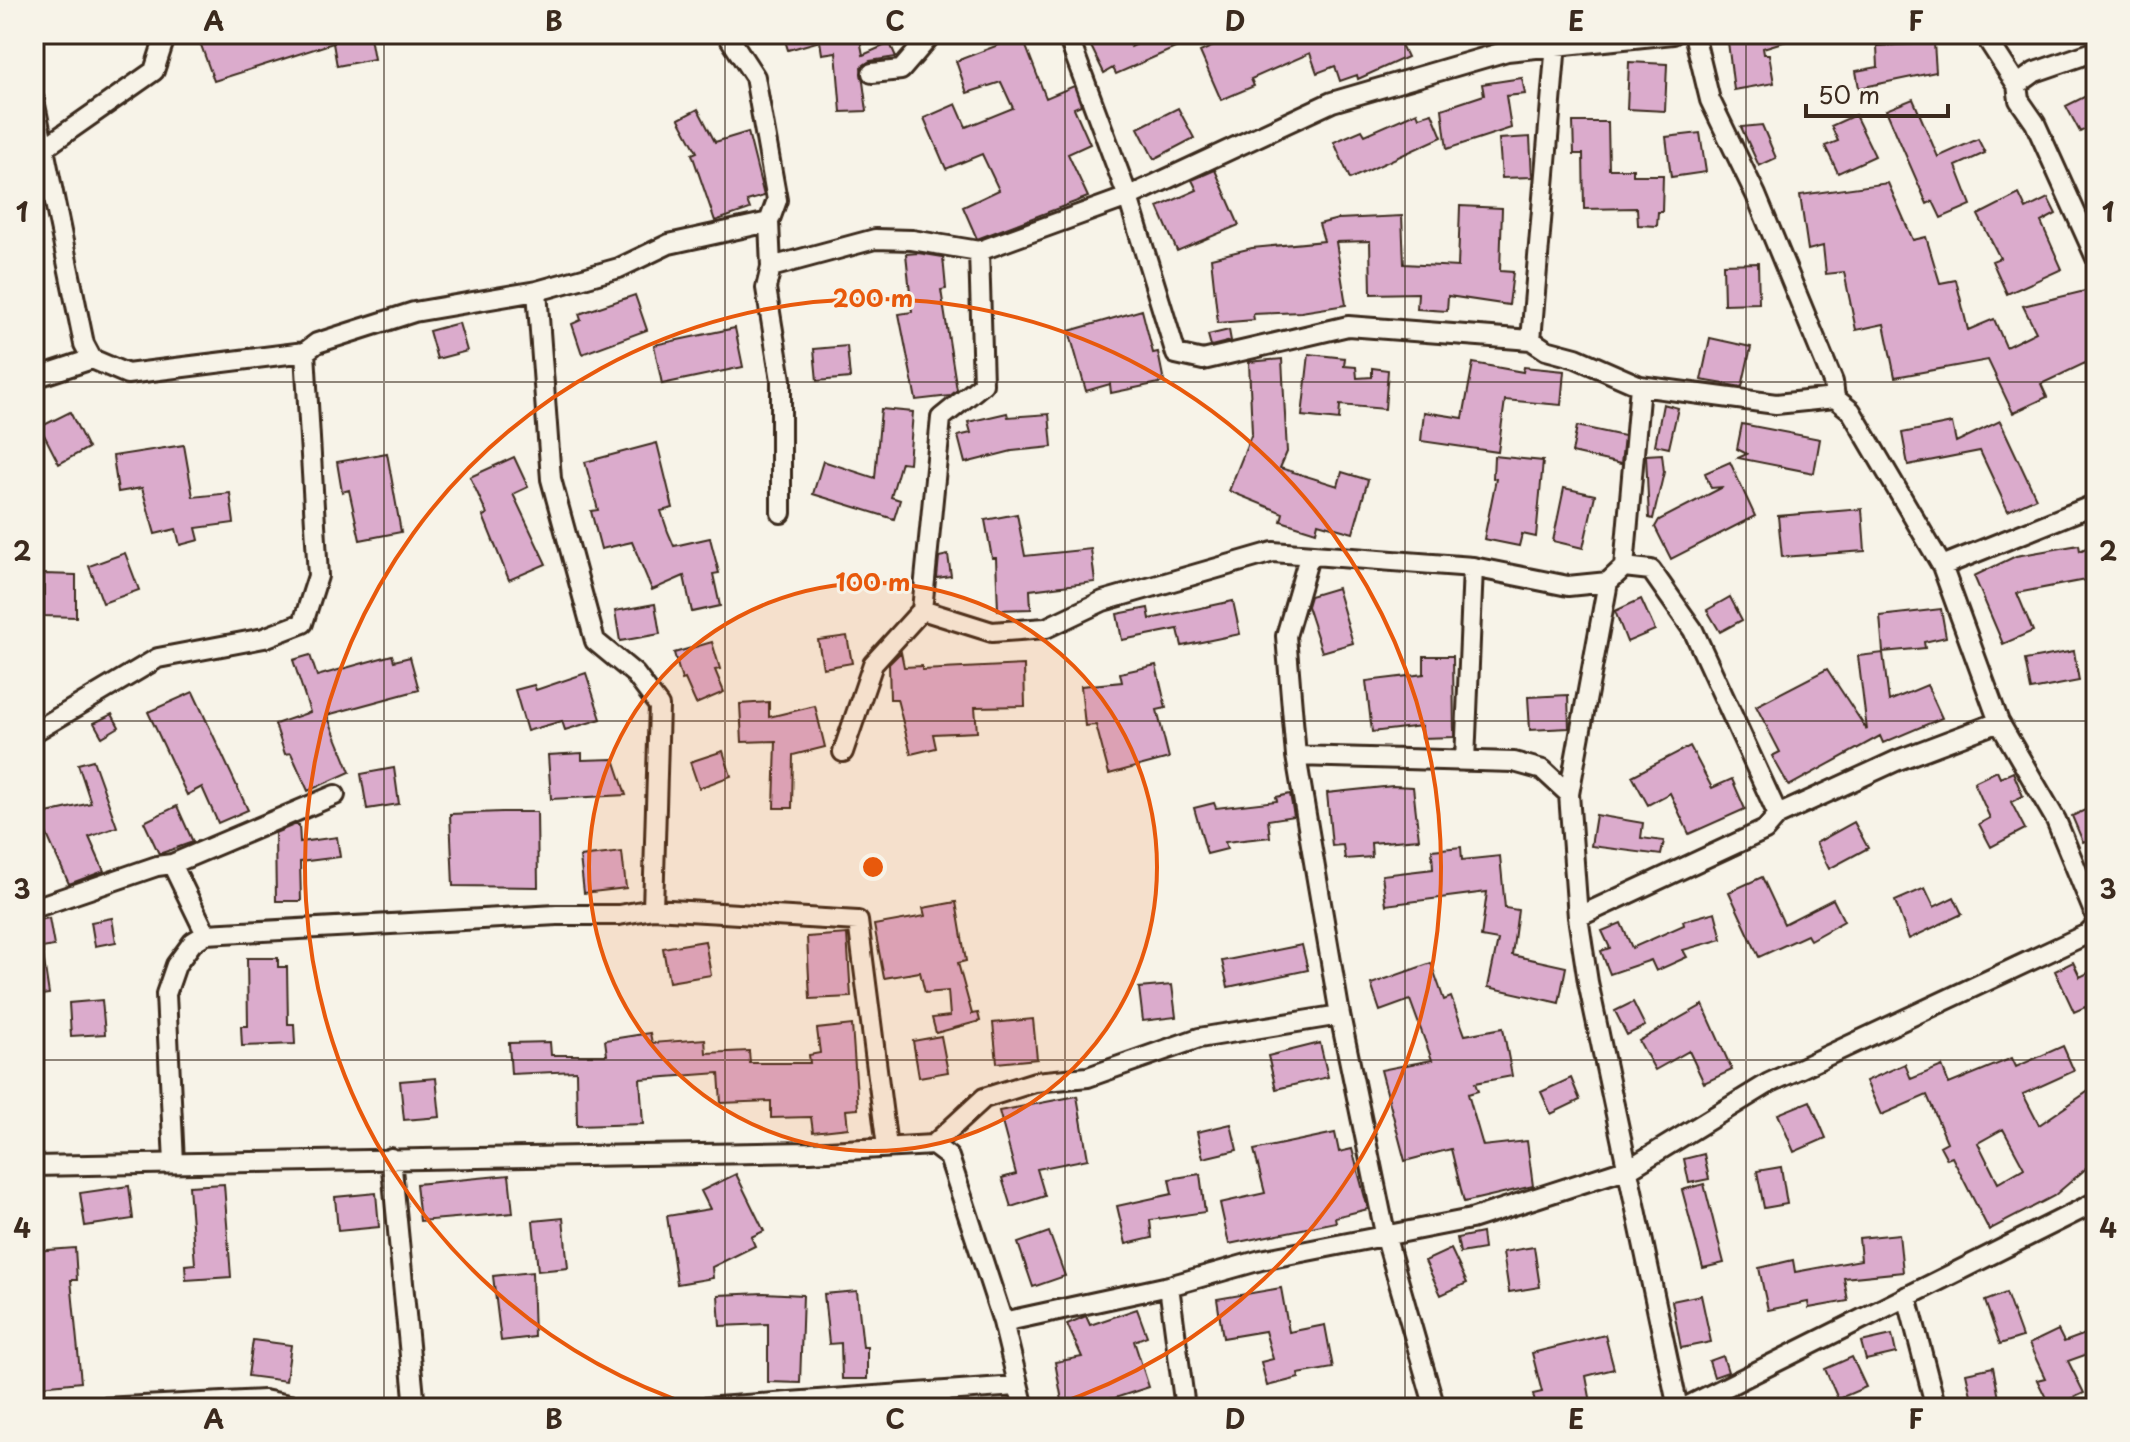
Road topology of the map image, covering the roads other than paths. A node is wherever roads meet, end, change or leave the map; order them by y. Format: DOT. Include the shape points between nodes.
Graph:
graph roads {
  1 [pos="166,34"];
  2 [pos="727,34"];
  3 [pos="932,34"];
  4 [pos="1067,34"];
  5 [pos="1673,34"];
  6 [pos="1694,34"];
  7 [pos="1984,34"];
  8 [pos="1506,42"];
  9 [pos="1556,43"];
  10 [pos="2096,51"];
  11 [pos="872,73"];
  12 [pos="2017,85"];
  13 [pos="34,100"];
  14 [pos="44,148"];
  15 [pos="1128,197"];
  16 [pos="769,222"];
  17 [pos="979,251"];
  18 [pos="2096,258"];
  19 [pos="771,267"];
  20 [pos="537,291"];
  21 [pos="1531,340"];
  22 [pos="305,352"];
  23 [pos="92,359"];
  24 [pos="34,378"];
  25 [pos="1640,386"];
  26 [pos="1835,398"];
  27 [pos="2096,504"];
  28 [pos="781,513"];
  29 [pos="1309,557"];
  30 [pos="1942,566"];
  31 [pos="1473,567"];
  32 [pos="1624,567"];
  33 [pos="1608,582"];
  34 [pos="922,610"];
  35 [pos="1999,722"];
  36 [pos="34,732"];
  37 [pos="843,752"];
  38 [pos="1296,756"];
  39 [pos="1465,761"];
  40 [pos="1569,794"];
  41 [pos="335,795"];
  42 [pos="1778,815"];
  43 [pos="172,864"];
  44 [pos="34,908"];
  45 [pos="653,909"];
  46 [pos="1578,917"];
  47 [pos="2096,917"];
  48 [pos="2096,925"];
  49 [pos="206,934"];
  50 [pos="1340,1015"];
  51 [pos="933,1145"];
  52 [pos="887,1147"];
  53 [pos="391,1158"];
  54 [pos="174,1163"];
  55 [pos="34,1166"];
  56 [pos="1627,1168"];
  57 [pos="2096,1202"];
  58 [pos="1386,1238"];
  59 [pos="1169,1286"];
  60 [pos="1907,1296"];
  61 [pos="1003,1322"];
  62 [pos="1017,1386"];
  63 [pos="102,1408"];
  64 [pos="304,1408"];
  65 [pos="415,1408"];
  66 [pos="703,1408"];
  67 [pos="1024,1408"];
  68 [pos="1185,1408"];
  69 [pos="1435,1408"];
  70 [pos="1681,1408"];
  71 [pos="1936,1408"];
  1 -- 14 [label="street" via="154,71"];
  2 -- 16 [label="street" via="755,77 777,200"];
  3 -- 11 [label="street" via="901,70"];
  4 -- 15 [label="street"];
  5 -- 9 [label="street"];
  6 -- 26 [label="street" via="1710,100 1756,195"];
  7 -- 12 [label="street"];
  8 -- 9 [label="street"];
  8 -- 15 [label="street" via="1332,102"];
  9 -- 21 [label="street"];
  10 -- 12 [label="street" via="2035,72"];
  12 -- 18 [label="street" via="2019,100 2035,123"];
  13 -- 14 [label="street"];
  14 -- 23 [label="street" via="84,344"];
  15 -- 17 [label="street"];
  15 -- 21 [label="street" via="1176,354 1203,360 1348,326"];
  16 -- 19 [label="street"];
  16 -- 20 [label="street" via="669,244 619,268"];
  17 -- 19 [label="street" via="875,239"];
  17 -- 34 [label="street" via="983,384 941,418"];
  19 -- 28 [label="street" via="766,288 781,380"];
  20 -- 22 [label="street" via="414,312 317,343"];
  20 -- 45 [label="street" via="551,479 595,641 635,674 659,706"];
  21 -- 25 [label="street"];
  22 -- 23 [label="street" via="127,374"];
  22 -- 36 [label="street" via="318,576 303,623 264,638 158,658"];
  23 -- 24 [label="street"];
  25 -- 26 [label="street" via="1776,404"];
  25 -- 32 [label="street"];
  26 -- 30 [label="street" via="1851,411"];
  27 -- 30 [label="street"];
  29 -- 31 [label="street"];
  29 -- 34 [label="street" via="1273,552 1103,601 1046,628 992,632"];
  29 -- 38 [label="street" via="1286,636"];
  30 -- 35 [label="street"];
  31 -- 33 [label="street" via="1568,586"];
  31 -- 39 [label="street"];
  32 -- 33 [label="street"];
  32 -- 42 [label="street" via="1651,570 1693,630"];
  33 -- 40 [label="street"];
  34 -- 37 [label="street" via="873,664"];
  35 -- 42 [label="street" via="1898,760"];
  35 -- 47 [label="street" via="2056,820"];
  38 -- 39 [label="street"];
  38 -- 50 [label="street"];
  39 -- 40 [label="street" via="1514,762 1543,770"];
  40 -- 46 [label="street"];
  41 -- 43 [label="street"];
  42 -- 46 [label="street" via="1765,830"];
  43 -- 44 [label="street"];
  43 -- 49 [label="street"];
  45 -- 49 [label="street" via="619,915"];
  45 -- 52 [label="street" via="858,921"];
  46 -- 56 [label="street"];
  48 -- 56 [label="street" via="2087,934 1769,1083"];
  49 -- 54 [label="street" via="176,965 166,994"];
  50 -- 51 [label="street" via="1199,1038 1088,1077 1022,1086 984,1098"];
  50 -- 58 [label="street"];
  51 -- 52 [label="street"];
  51 -- 61 [label="street" via="949,1157"];
  52 -- 53 [label="street"];
  53 -- 54 [label="street"];
  53 -- 65 [label="street"];
  54 -- 55 [label="street"];
  56 -- 58 [label="street" via="1471,1219"];
  56 -- 70 [label="street"];
  57 -- 60 [label="street"];
  58 -- 59 [label="street" via="1261,1260"];
  58 -- 69 [label="street"];
  59 -- 61 [label="street"];
  59 -- 68 [label="street"];
  60 -- 70 [label="street"];
  60 -- 71 [label="street"];
  61 -- 62 [label="street"];
  62 -- 66 [label="street"];
  62 -- 67 [label="street"];
  63 -- 64 [label="street" via="264,1400"];
}
